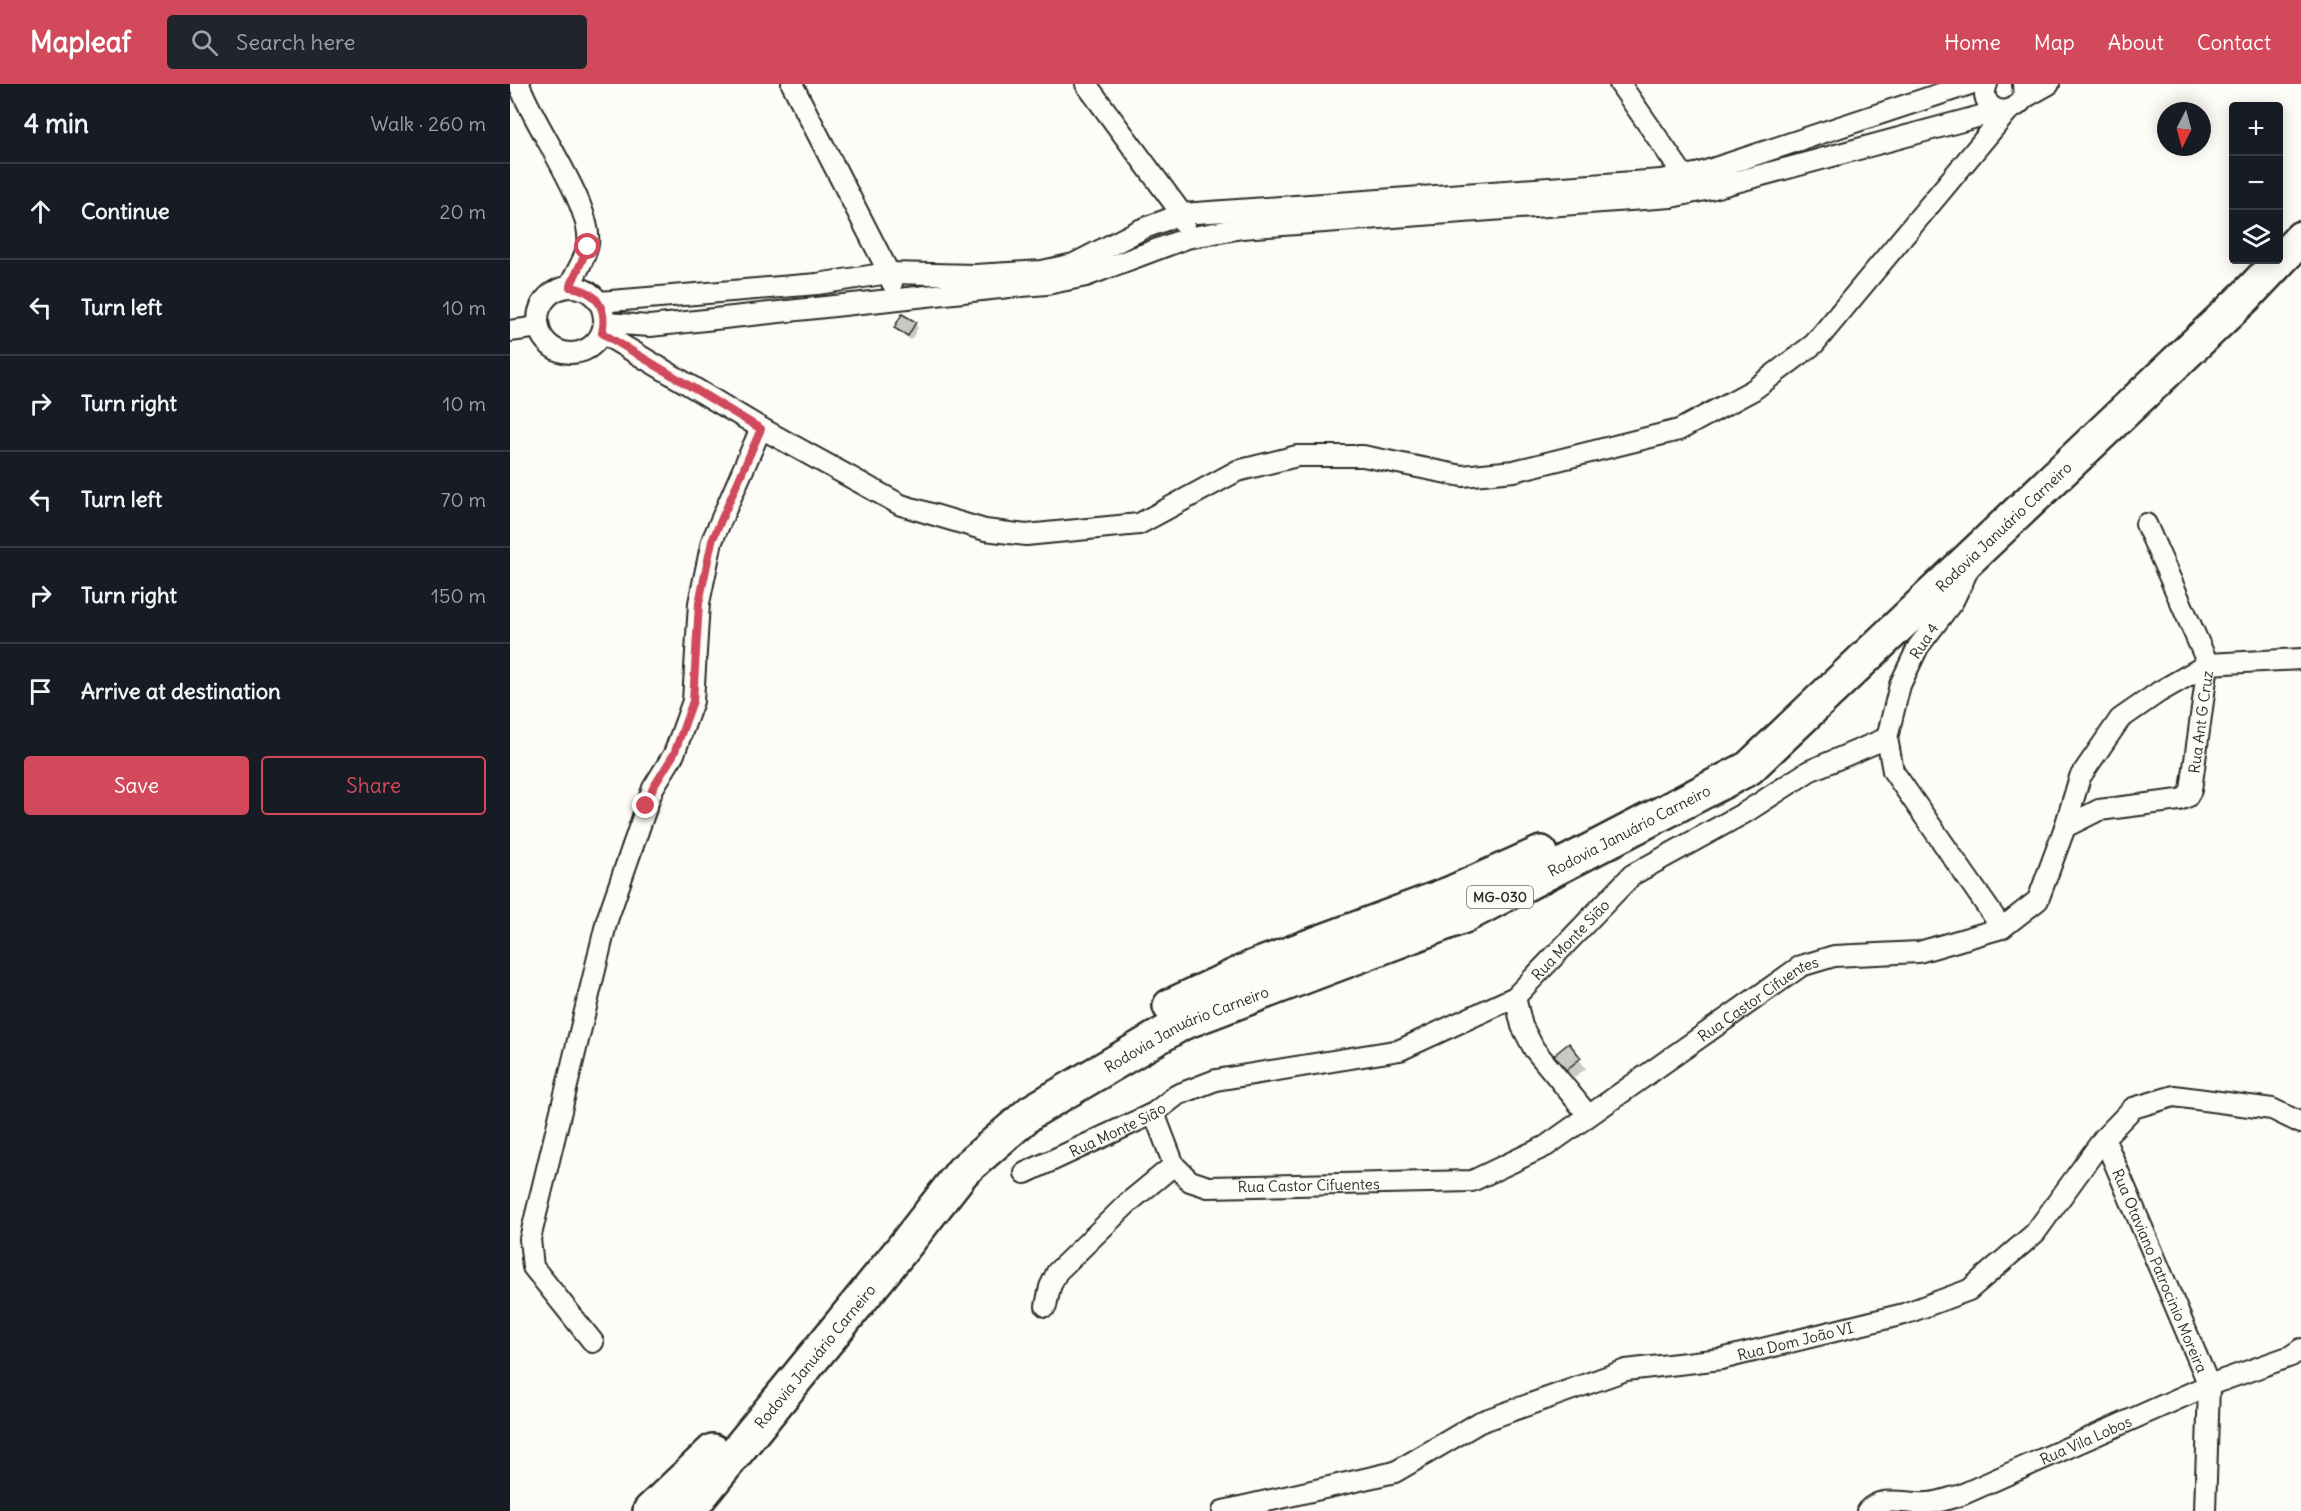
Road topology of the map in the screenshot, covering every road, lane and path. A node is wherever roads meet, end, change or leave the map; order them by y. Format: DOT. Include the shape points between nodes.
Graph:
graph roads {
  1 [pos="519,84"];
  2 [pos="792,84"];
  3 [pos="1086,84"];
  4 [pos="1620,84"];
  5 [pos="1970,84"];
  6 [pos="1987,84"];
  7 [pos="2049,84"];
  8 [pos="2024,91"];
  9 [pos="2003,111"];
  10 [pos="1683,185"];
  11 [pos="1182,214"];
  12 [pos="2301,216"];
  13 [pos="2283,236"];
  14 [pos="1187,238"];
  15 [pos="2301,238"];
  16 [pos="2258,264"];
  17 [pos="889,273"];
  18 [pos="570,287"];
  19 [pos="895,301"];
  20 [pos="599,302"];
  21 [pos="539,327"];
  22 [pos="603,328"];
  23 [pos="510,331"];
  24 [pos="761,429"];
  25 [pos="2146,524"];
  26 [pos="1977,552"];
  27 [pos="2301,659"];
  28 [pos="2208,664"];
  29 [pos="1887,738"];
  30 [pos="2065,827"];
  31 [pos="2002,928"];
  32 [pos="1515,997"];
  33 [pos="1154,1113"];
  34 [pos="1588,1115"];
  35 [pos="2301,1124"];
  36 [pos="2104,1138"];
  37 [pos="1174,1165"];
  38 [pos="1025,1173"];
  39 [pos="1046,1306"];
  40 [pos="593,1342"];
  41 [pos="2301,1349"];
  42 [pos="2209,1385"];
  43 [pos="650,1511"];
  44 [pos="688,1511"];
  45 [pos="1223,1511"];
  46 [pos="1868,1511"];
  47 [pos="2205,1511"];
  1 -- 18 [label="street" via="589,228 588,247"];
  2 -- 17 [label="street"];
  3 -- 11 [label="street"];
  4 -- 10 [label="street"];
  5 -- 10 [label="street" via="1700,173"];
  6 -- 9 [label="street" via="1984,89 1988,103"];
  7 -- 8 [label="street"];
  8 -- 9 [label="street" via="2017,107"];
  9 -- 10 [label="street" via="1710,189"];
  9 -- 24 [label="street" via="1814,344 1753,390 1668,433 1514,471 1462,476 1363,456 1297,456 1237,471 1139,524 1026,535 985,530 902,505"];
  10 -- 11 [label="street" via="1661,180"];
  10 -- 14 [label="street" via="1527,208 1242,228"];
  11 -- 14 [label="street"];
  11 -- 17 [label="street" via="1142,229 1074,264 1042,271 975,275"];
  12 -- 13 [label="highway"];
  14 -- 19 [label="street" via="1086,276"];
  15 -- 26 [label="highway, Rodovia Januário Carneiro / MG-030" via="2247,295"];
  16 -- 43 [label="highway, Rodovia Januário Carneiro / MG-030" via="1841,661 1743,748 1648,805 1449,894 1254,967 1150,1015 1038,1082 936,1173 768,1392 706,1459"];
  17 -- 19 [label="street"];
  17 -- 20 [label="street" via="817,284"];
  18 -- 20 [label="street" via="591,293"];
  18 -- 21 [label="street" via="558,289 542,304"];
  19 -- 22 [label="street"];
  20 -- 22 [label="street" via="604,312"];
  21 -- 22 [label="street" via="549,345 568,353 588,349"];
  21 -- 23 [label="street"];
  22 -- 24 [label="street"];
  24 -- 40 [label="street" via="712,541 699,603 693,701 674,754 653,788 607,920 530,1239 533,1267"];
  25 -- 28 [label="street"];
  26 -- 29 [label="street, Rua 4" via="1953,601 1918,647 1899,685"];
  26 -- 44 [label="highway, Rodovia Januário Carneiro / MG-030" via="1749,768 1464,916 1182,1023 1031,1112 963,1171"];
  27 -- 28 [label="street, Rua Castor Cifuentes"];
  28 -- 30 [label="street, Rua Castor Cifuentes" via="2120,719 2080,777"];
  28 -- 30 [label="street, Rua Ant G Cruz" via="2187,797 2099,810"];
  29 -- 31 [label="street" via="1893,771"];
  29 -- 32 [label="street, Rua Monte Sião" via="1809,771 1746,812 1632,875"];
  30 -- 31 [label="street, Rua Castor Cifuentes" via="2038,900"];
  31 -- 34 [label="street, Rua Castor Cifuentes" via="1919,952 1834,956 1801,966"];
  32 -- 33 [label="street, Rua Monte Sião" via="1400,1050 1216,1080 1178,1095"];
  32 -- 34 [label="street" via="1522,1026 1534,1049"];
  33 -- 37 [label="street"];
  33 -- 38 [label="street, Rua Monte Sião"];
  34 -- 37 [label="street, Rua Castor Cifuentes" via="1546,1146 1472,1181 1208,1187 1190,1181"];
  35 -- 36 [label="street, Rua Dom João VI" via="2272,1109 2174,1096 2133,1108"];
  36 -- 42 [label="street, Rua Otaviano Patrocinio Moreira"];
  36 -- 45 [label="street, Rua Dom João VI" via="2035,1233 1969,1290 1904,1314 1721,1359 1626,1370 1480,1422 1395,1472"];
  37 -- 39 [label="street" via="1129,1202 1057,1272"];
  41 -- 42 [label="street, Rua Vila Lobos"];
  42 -- 46 [label="street, Rua Vila Lobos" via="1961,1495 1929,1503 1884,1501"];
  42 -- 47 [label="street, Rua Otaviano Patrocinio Moreira"];
}
